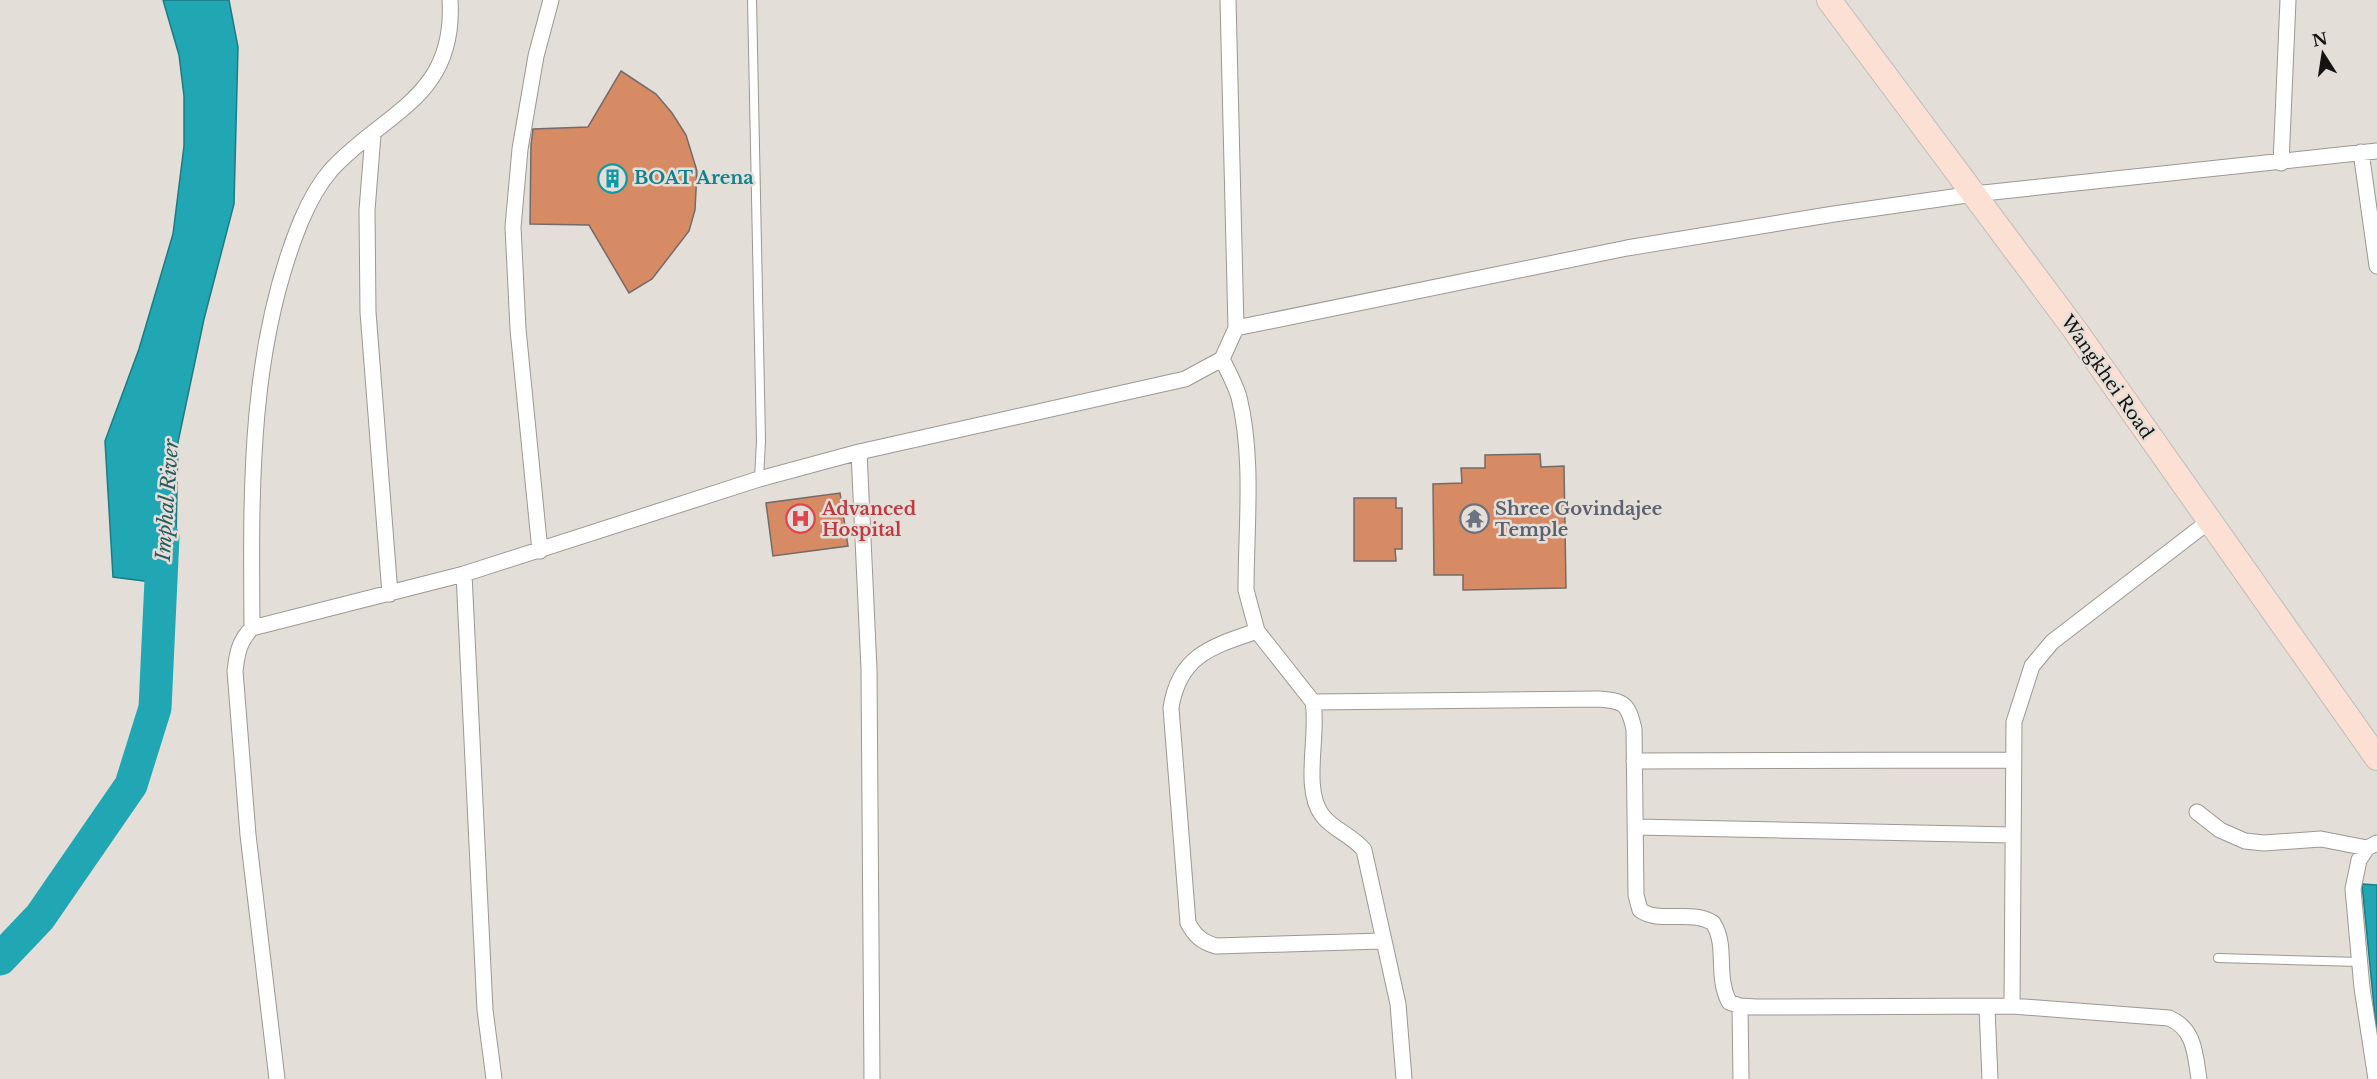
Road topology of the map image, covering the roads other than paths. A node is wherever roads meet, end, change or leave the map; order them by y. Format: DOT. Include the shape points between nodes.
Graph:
graph roads {
  1 [pos="450,0"];
  2 [pos="551,0"];
  3 [pos="752,0"];
  4 [pos="1227,0"];
  5 [pos="1829,0"];
  6 [pos="2288,0"];
  7 [pos="373,135"];
  8 [pos="2377,151"];
  9 [pos="2361,152"];
  10 [pos="2281,163"];
  11 [pos="1974,194"];
  12 [pos="2377,266"];
  13 [pos="1236,328"];
  14 [pos="1222,359"];
  15 [pos="859,452"];
  16 [pos="759,479"];
  17 [pos="2208,522"];
  18 [pos="540,551"];
  19 [pos="464,574"];
  20 [pos="390,594"];
  21 [pos="252,628"];
  22 [pos="1257,631"];
  23 [pos="1313,702"];
  24 [pos="2377,758"];
  25 [pos="1634,760"];
  26 [pos="2012,760"];
  27 [pos="2197,812"];
  28 [pos="1635,827"];
  29 [pos="2012,835"];
  30 [pos="2372,846"];
  31 [pos="1382,942"];
  32 [pos="2218,958"];
  33 [pos="2360,962"];
  34 [pos="1740,1006"];
  35 [pos="2012,1006"];
  36 [pos="1987,1008"];
  37 [pos="277,1079"];
  38 [pos="494,1079"];
  39 [pos="872,1079"];
  40 [pos="1404,1079"];
  41 [pos="1741,1079"];
  42 [pos="1990,1079"];
  43 [pos="2199,1079"];
  44 [pos="2376,1079"];
  1 -- 7 [label="street" via="450,33 431,76 418,97"];
  2 -- 18 [label="street" via="519,149 513,227 518,329"];
  3 -- 16 [label="lane"];
  4 -- 13 [label="street"];
  5 -- 11 [label="main road, Wangkhei Road"];
  6 -- 10 [label="street"];
  7 -- 20 [label="street" via="367,210 368,312"];
  7 -- 21 [label="street" via="331,170 314,193 284,268 257,393 251,498"];
  8 -- 9 [label="street"];
  9 -- 10 [label="street"];
  9 -- 12 [label="street"];
  10 -- 11 [label="street"];
  11 -- 13 [label="street" via="1627,248"];
  11 -- 17 [label="main road, Wangkhei Road" via="2075,330"];
  13 -- 14 [label="street"];
  14 -- 15 [label="street" via="1185,380"];
  14 -- 22 [label="street" via="1241,410 1246,454 1246,590"];
  15 -- 16 [label="street"];
  15 -- 39 [label="street" via="868,669"];
  16 -- 18 [label="street"];
  17 -- 24 [label="main road, Wangkhei Road"];
  17 -- 26 [label="street" via="2052,642 2032,666 2014,722"];
  18 -- 19 [label="street"];
  19 -- 20 [label="street"];
  19 -- 38 [label="street" via="485,1010"];
  20 -- 21 [label="street"];
  21 -- 37 [label="street" via="243,637 235,671 248,835"];
  22 -- 23 [label="street"];
  22 -- 31 [label="street" via="1210,648 1180,674 1173,689 1171,708 1188,923 1194,934 1216,946"];
  23 -- 25 [label="street" via="1616,701 1628,708 1632,718"];
  23 -- 31 [label="street" via="1315,802 1330,824 1364,850"];
  25 -- 26 [label="street"];
  25 -- 28 [label="street"];
  26 -- 29 [label="street"];
  27 -- 30 [label="street" via="2220,830 2245,841 2321,839"];
  28 -- 29 [label="street"];
  28 -- 34 [label="street" via="1636,895 1640,910 1652,915 1697,916 1713,924 1720,941 1724,992 1729,1002"];
  29 -- 35 [label="street"];
  30 -- 33 [label="street" via="2358,860 2353,889"];
  31 -- 40 [label="street" via="1398,1004"];
  32 -- 33 [label="lane"];
  33 -- 44 [label="street"];
  34 -- 36 [label="street"];
  34 -- 41 [label="street"];
  35 -- 36 [label="street"];
  35 -- 43 [label="street" via="2169,1018 2189,1033"];
  36 -- 42 [label="street"];
}
